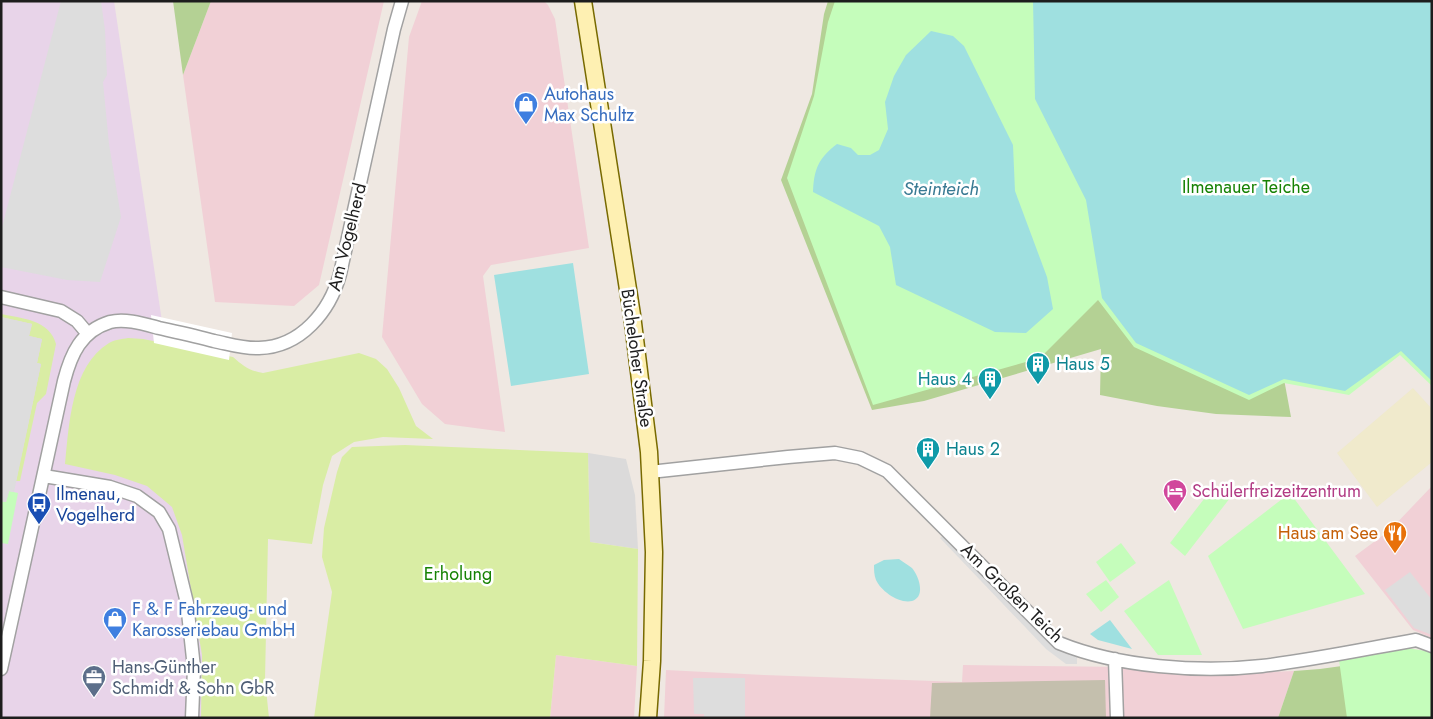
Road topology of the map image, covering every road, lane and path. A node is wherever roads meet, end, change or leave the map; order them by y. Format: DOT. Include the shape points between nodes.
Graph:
graph roads {
  1 [pos="402,1"];
  2 [pos="583,1"];
  3 [pos="1,297"];
  4 [pos="88,334"];
  5 [pos="650,472"];
  6 [pos="44,476"];
  7 [pos="1432,646"];
  8 [pos="1115,660"];
  9 [pos="1,669"];
  10 [pos="192,718"];
  11 [pos="648,718"];
  12 [pos="1117,718"];
  1 -- 4 [label="street, Am Vogelherd" via="336,289 314,323 289,341 260,348 231,345 126,321 100,326"];
  2 -- 5 [label="main road, Bücheloher Straße" via="632,315"];
  3 -- 4 [label="street" via="61,311 77,321"];
  4 -- 6 [label="street, Am Vogelherd" via="76,347 69,362"];
  5 -- 8 [label="street, Am Großen Teich" via="835,453 860,458 887,471 1059,643"];
  5 -- 11 [label="main road, Bücheloher Straße" via="654,570"];
  6 -- 9 [label="street, Am Vogelherd"];
  6 -- 10 [label="street" via="110,487 137,496 159,512 169,529 188,604 194,668"];
  7 -- 8 [label="street, Am Großen Teich" via="1416,640 1261,666 1196,668"];
  8 -- 12 [label="street"];
}
